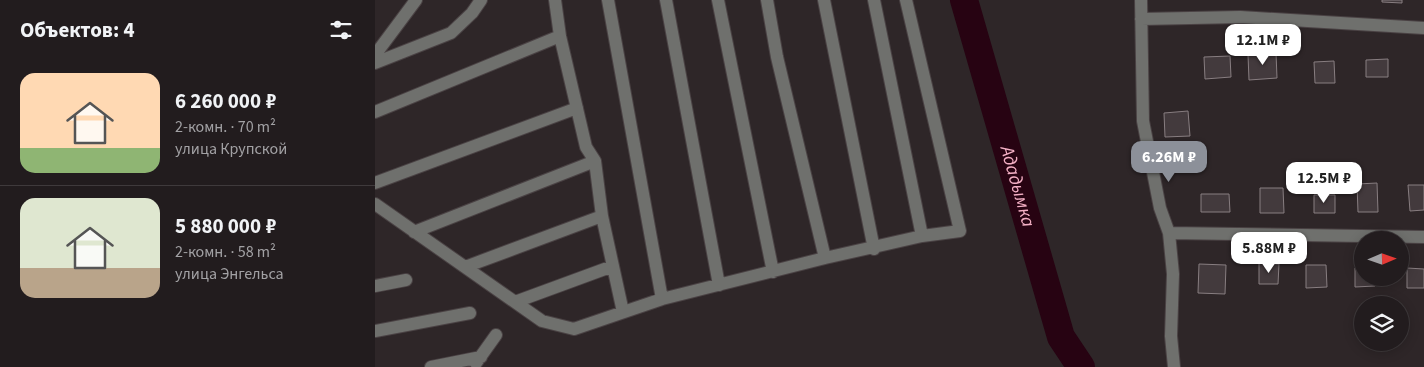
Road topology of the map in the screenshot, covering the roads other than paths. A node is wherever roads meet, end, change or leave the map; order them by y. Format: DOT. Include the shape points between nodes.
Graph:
graph roads {
  1 [pos="416,0"];
  2 [pos="481,0"];
  3 [pos="555,0"];
  4 [pos="608,0"];
  5 [pos="666,0"];
  6 [pos="718,0"];
  7 [pos="767,0"];
  8 [pos="824,0"];
  9 [pos="874,0"];
  10 [pos="906,0"];
  11 [pos="1141,0"];
  12 [pos="1141,19"];
  13 [pos="1424,28"];
  14 [pos="560,36"];
  15 [pos="375,55"];
  16 [pos="375,63"];
  17 [pos="577,108"];
  18 [pos="375,112"];
  19 [pos="595,161"];
  20 [pos="375,183"];
  21 [pos="375,204"];
  22 [pos="603,216"];
  23 [pos="414,232"];
  24 [pos="1169,233"];
  25 [pos="922,236"];
  26 [pos="1424,237"];
  27 [pos="874,249"];
  28 [pos="825,258"];
  29 [pos="613,266"];
  30 [pos="465,267"];
  31 [pos="773,272"];
  32 [pos="406,280"];
  33 [pos="375,286"];
  34 [pos="719,286"];
  35 [pos="663,299"];
  36 [pos="515,302"];
  37 [pos="623,312"];
  38 [pos="470,313"];
  39 [pos="375,331"];
  40 [pos="497,335"];
  41 [pos="477,362"];
  42 [pos="431,367"];
  43 [pos="1174,367"];
  1 -- 15 [label="street"];
  2 -- 16 [label="street" via="451,34"];
  3 -- 14 [label="street"];
  4 -- 35 [label="street"];
  5 -- 34 [label="street"];
  6 -- 31 [label="street"];
  7 -- 28 [label="street" via="777,57"];
  8 -- 27 [label="street"];
  9 -- 25 [label="street"];
  10 -- 25 [label="street" via="960,231"];
  11 -- 12 [label="street"];
  12 -- 13 [label="street" via="1240,16"];
  12 -- 24 [label="street" via="1143,121 1160,208"];
  14 -- 17 [label="street"];
  14 -- 18 [label="street"];
  17 -- 19 [label="street" via="586,147"];
  17 -- 20 [label="street"];
  19 -- 22 [label="street"];
  19 -- 23 [label="street"];
  21 -- 23 [label="street"];
  22 -- 29 [label="street"];
  22 -- 30 [label="street"];
  23 -- 30 [label="street"];
  24 -- 26 [label="street"];
  24 -- 43 [label="street"];
  25 -- 27 [label="street"];
  27 -- 28 [label="street"];
  28 -- 31 [label="street"];
  29 -- 36 [label="street"];
  29 -- 37 [label="street"];
  30 -- 36 [label="street"];
  31 -- 34 [label="street"];
  32 -- 33 [label="street"];
  34 -- 35 [label="street"];
  35 -- 37 [label="street"];
  36 -- 37 [label="street" via="542,321 574,329"];
  38 -- 39 [label="street"];
  40 -- 41 [label="street"];
  41 -- 42 [label="street"];
}
